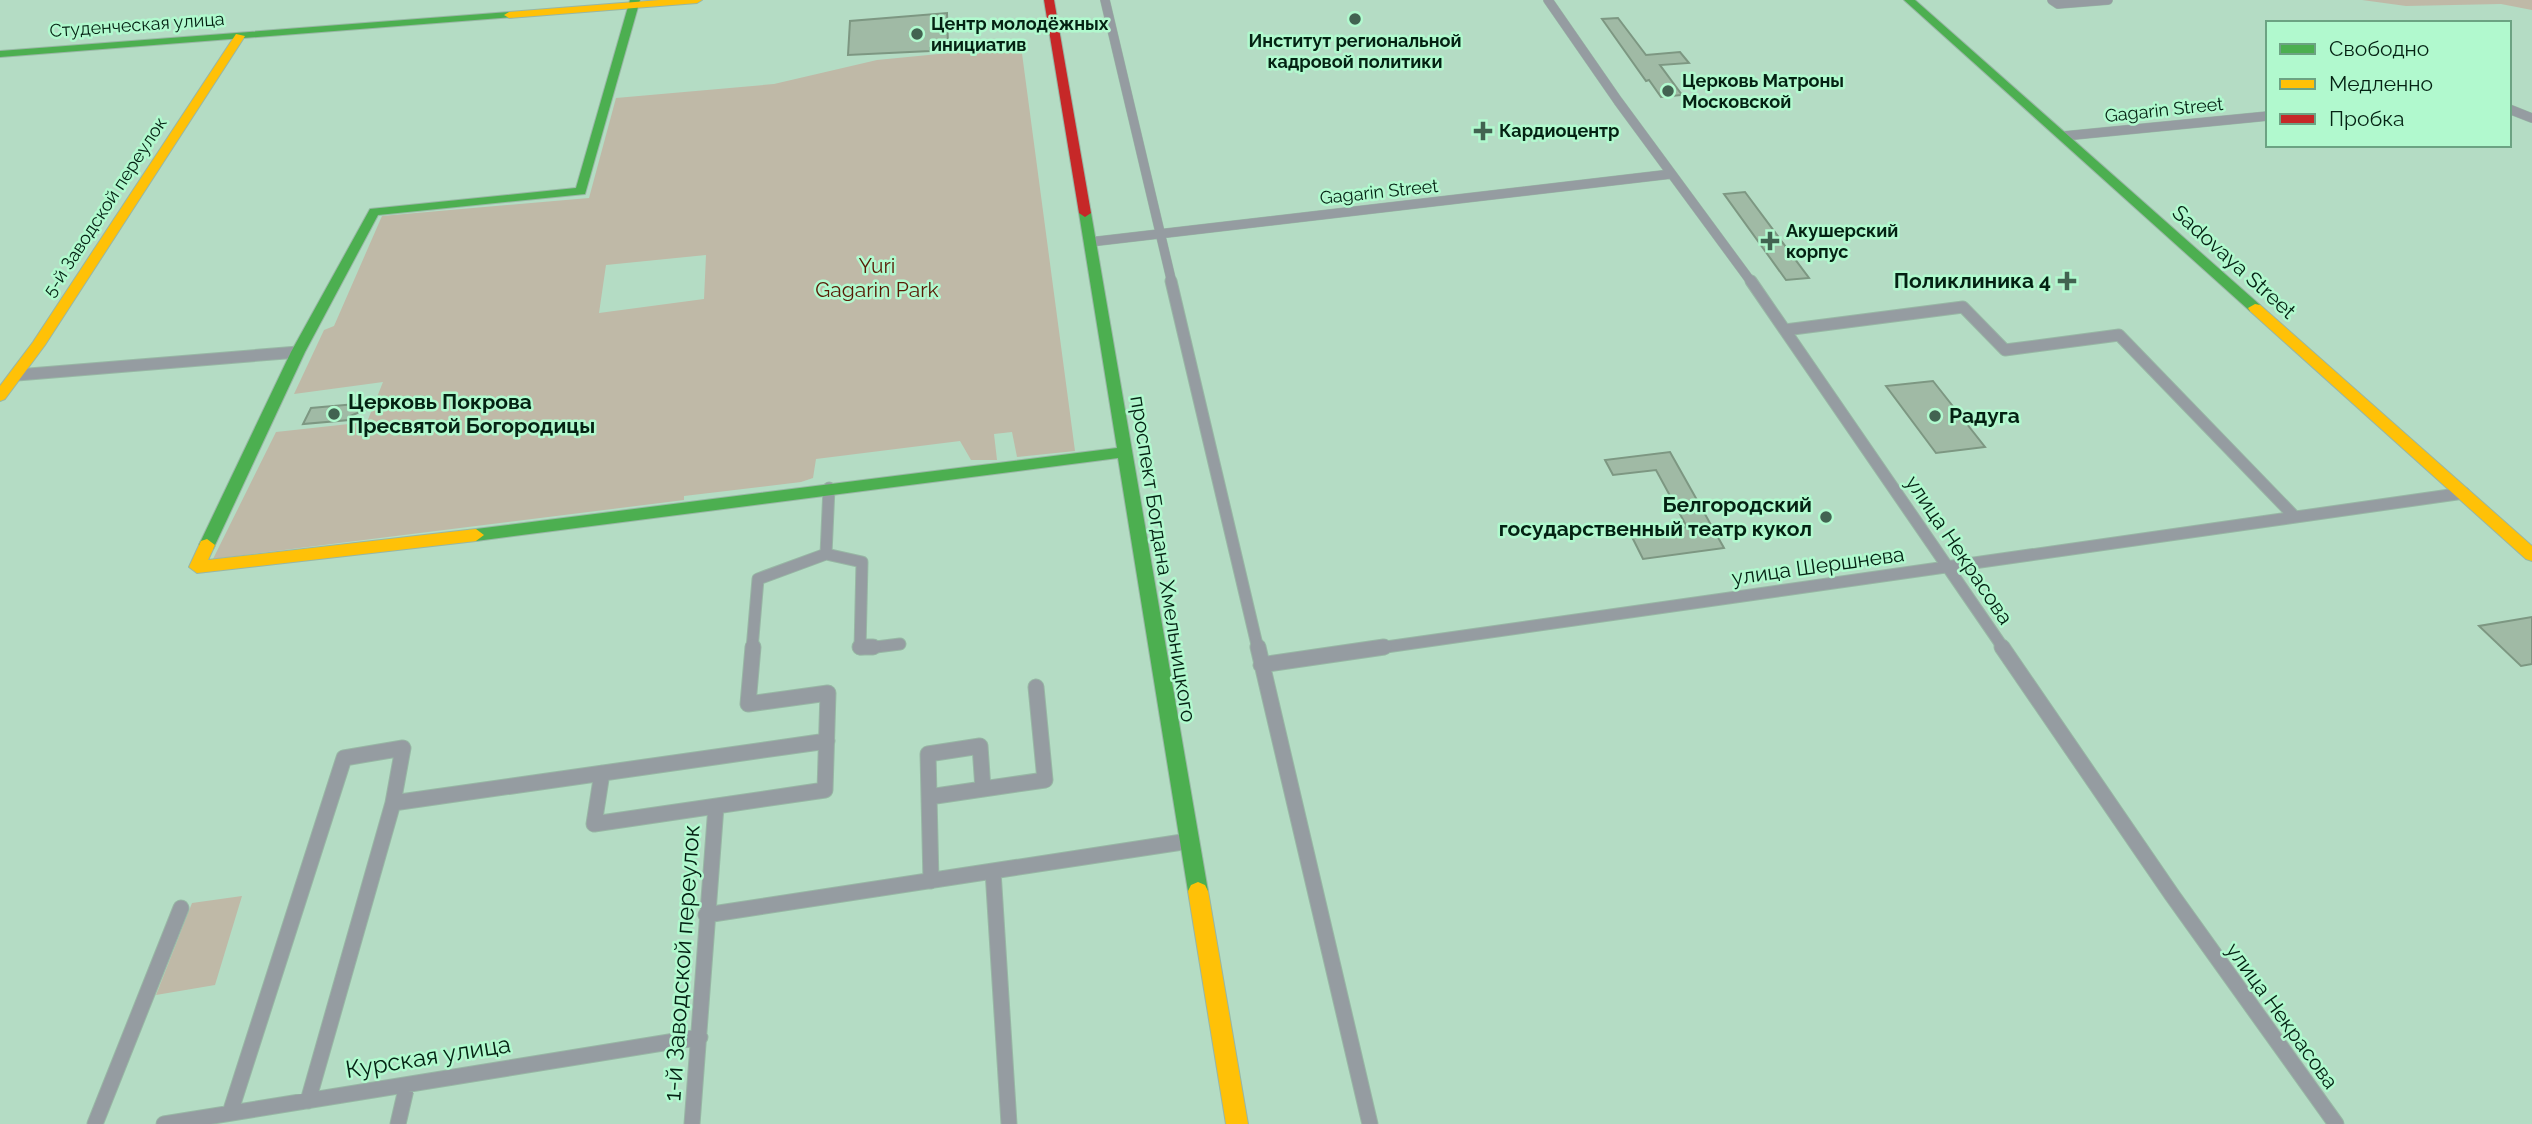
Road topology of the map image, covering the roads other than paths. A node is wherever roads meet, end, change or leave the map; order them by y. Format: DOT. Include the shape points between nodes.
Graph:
graph roads {
  1 [pos="696,0"];
  2 [pos="1049,0"];
  3 [pos="1105,0"];
  4 [pos="1548,0"];
  5 [pos="1909,0"];
  6 [pos="2052,0"];
  7 [pos="2108,0"];
  8 [pos="635,3"];
  9 [pos="235,43"];
  10 [pos="0,54"];
  11 [pos="2511,110"];
  12 [pos="2266,116"];
  13 [pos="2532,118"];
  14 [pos="2064,136"];
  15 [pos="1671,174"];
  16 [pos="1160,233"];
  17 [pos="1090,242"];
  18 [pos="1785,330"];
  19 [pos="298,352"];
  20 [pos="18,375"];
  21 [pos="0,396"];
  22 [pos="1124,453"];
  23 [pos="829,488"];
  24 [pos="2464,493"];
  25 [pos="2295,517"];
  26 [pos="826,554"];
  27 [pos="2532,555"];
  28 [pos="1947,567"];
  29 [pos="900,644"];
  30 [pos="1261,665"];
  31 [pos="1036,687"];
  32 [pos="827,741"];
  33 [pos="602,773"];
  34 [pos="983,789"];
  35 [pos="929,797"];
  36 [pos="393,803"];
  37 [pos="716,806"];
  38 [pos="1189,841"];
  39 [pos="993,871"];
  40 [pos="930,881"];
  41 [pos="181,908"];
  42 [pos="706,915"];
  43 [pos="700,1037"];
  44 [pos="407,1085"];
  45 [pos="308,1101"];
  46 [pos="230,1113"];
  47 [pos="95,1124"];
  48 [pos="164,1124"];
  49 [pos="398,1124"];
  50 [pos="692,1124"];
  51 [pos="1009,1124"];
  52 [pos="1237,1124"];
  53 [pos="1370,1124"];
  54 [pos="2336,1124"];
  1 -- 8 [label="main road, Студенческая улица"];
  2 -- 17 [label="main road, проспект Богдана Хмельницкого"];
  3 -- 16 [label="street"];
  4 -- 15 [label="street, улица Некрасова"];
  5 -- 14 [label="main road, Sadovaya Street"];
  6 -- 7 [label="street" via="2058,4"];
  8 -- 9 [label="main road, Студенческая улица"];
  8 -- 19 [label="main road" via="581,191 374,212"];
  9 -- 10 [label="main road, Студенческая улица" via="219,44 214,38"];
  9 -- 20 [label="main road, 5-й Заводской переулок"];
  11 -- 13 [label="street"];
  12 -- 14 [label="street, Gagarin Street"];
  14 -- 24 [label="main road, Sadovaya Street"];
  15 -- 16 [label="street, Gagarin Street"];
  15 -- 18 [label="street, улица Некрасова"];
  16 -- 17 [label="street, Gagarin Street"];
  16 -- 30 [label="street"];
  17 -- 22 [label="main road, проспект Богдана Хмельницкого"];
  18 -- 25 [label="street" via="1963,307 2005,350 2119,335"];
  18 -- 28 [label="street, улица Некрасова"];
  19 -- 20 [label="street"];
  19 -- 23 [label="main road" via="197,567"];
  20 -- 21 [label="main road, 5-й Заводской переулок"];
  22 -- 23 [label="main road"];
  22 -- 38 [label="main road, проспект Богдана Хмельницкого"];
  23 -- 26 [label="street"];
  24 -- 25 [label="street, улица Шершнева"];
  24 -- 27 [label="main road, Sadovaya Street"];
  25 -- 28 [label="street, улица Шершнева"];
  26 -- 29 [label="street" via="862,562 860,649"];
  26 -- 32 [label="street" via="758,579 748,704 828,692"];
  28 -- 30 [label="street, улица Шершнева"];
  28 -- 54 [label="street, улица Некрасова"];
  30 -- 53 [label="street"];
  31 -- 34 [label="street" via="1045,780"];
  32 -- 33 [label="street"];
  32 -- 37 [label="street" via="825,790"];
  33 -- 36 [label="street"];
  33 -- 37 [label="street" via="594,824"];
  34 -- 35 [label="street"];
  34 -- 35 [label="street" via="980,746 928,754"];
  35 -- 40 [label="street"];
  36 -- 45 [label="street"];
  36 -- 46 [label="street" via="403,748 344,758"];
  37 -- 42 [label="street, 1-й Заводской переулок"];
  38 -- 39 [label="street"];
  38 -- 52 [label="main road, проспект Богдана Хмельницкого"];
  39 -- 40 [label="street"];
  39 -- 51 [label="street"];
  40 -- 42 [label="street"];
  41 -- 47 [label="street"];
  42 -- 43 [label="street, 1-й Заводской переулок"];
  43 -- 44 [label="street, Курская улица"];
  43 -- 50 [label="street, 1-й Заводской переулок"];
  44 -- 45 [label="street, Курская улица"];
  44 -- 49 [label="street"];
  45 -- 46 [label="street, Курская улица"];
  46 -- 48 [label="street, Курская улица"];
}
